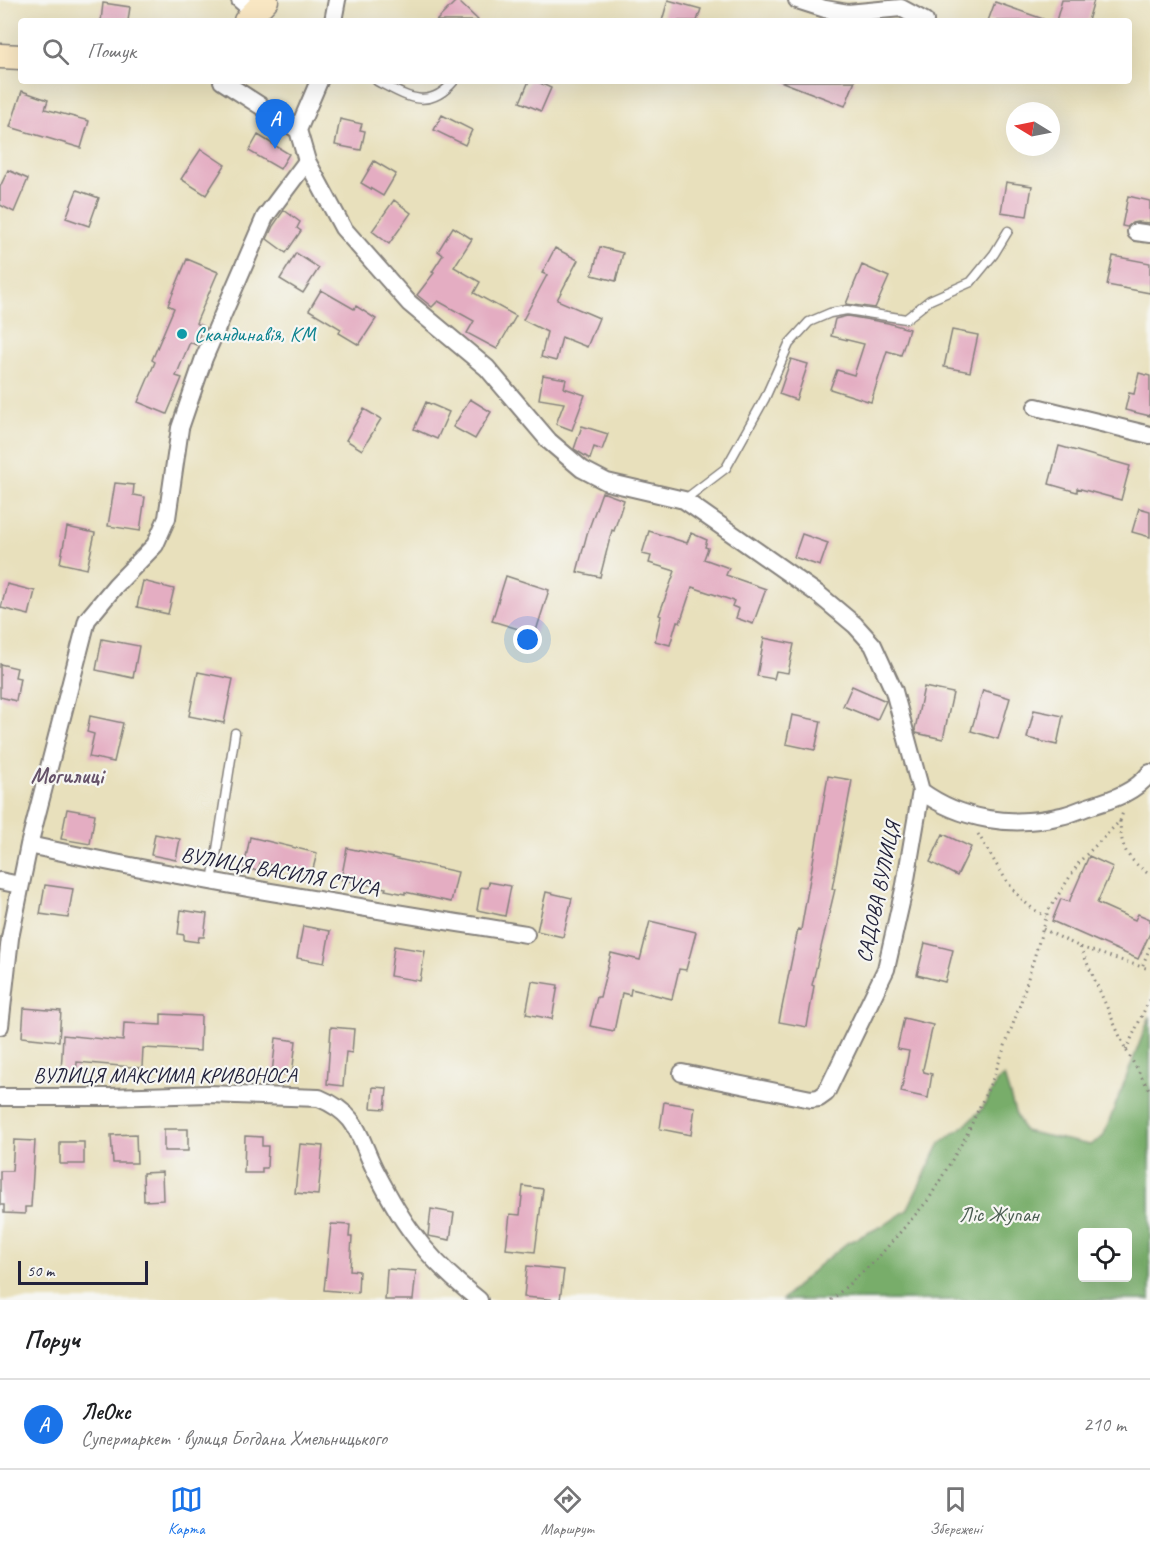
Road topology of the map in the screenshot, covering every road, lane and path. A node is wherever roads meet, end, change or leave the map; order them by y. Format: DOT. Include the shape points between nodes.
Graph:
graph roads {
  1 [pos="337,0"];
  2 [pos="797,0"];
  3 [pos="334,18"];
  4 [pos="919,18"];
  5 [pos="0,56"];
  6 [pos="18,57"];
  7 [pos="227,84"];
  8 [pos="319,84"];
  9 [pos="382,84"];
  10 [pos="451,84"];
  11 [pos="298,130"];
  12 [pos="307,160"];
  13 [pos="1008,231"];
  14 [pos="1035,407"];
  15 [pos="1150,435"];
  16 [pos="684,500"];
  17 [pos="235,733"];
  18 [pos="1150,773"];
  19 [pos="921,791"];
  20 [pos="1114,799"];
  21 [pos="962,813"];
  22 [pos="1120,821"];
  23 [pos="28,845"];
  24 [pos="1150,875"];
  25 [pos="0,881"];
  26 [pos="212,882"];
  27 [pos="20,885"];
  28 [pos="1046,916"];
  29 [pos="1042,929"];
  30 [pos="526,934"];
  31 [pos="1080,947"];
  32 [pos="1150,947"];
  33 [pos="1142,967"];
  34 [pos="1150,969"];
  35 [pos="1150,998"];
  36 [pos="0,1026"];
  37 [pos="1126,1050"];
  38 [pos="682,1073"];
  39 [pos="1150,1090"];
  40 [pos="0,1097"];
  41 [pos="479,1300"];
  42 [pos="831,1300"];
  1 -- 3 [label="street"];
  2 -- 4 [label="street" via="848,13 901,8"];
  5 -- 6 [label="main road"];
  7 -- 11 [label="street"];
  8 -- 11 [label="street"];
  9 -- 10 [label="lane" via="418,100 443,92"];
  11 -- 12 [label="street"];
  12 -- 16 [label="street" via="343,228 409,303 487,368 549,441 582,469 607,482"];
  12 -- 23 [label="street" via="265,217 204,358 180,428 167,518 155,545 87,620"];
  13 -- 16 [label="lane" via="971,282 930,300 906,319 847,310 809,322 789,344 765,398 726,468"];
  14 -- 15 [label="street"];
  16 -- 19 [label="street" via="818,594 873,645 894,691"];
  17 -- 26 [label="lane"];
  18 -- 20 [label="street" via="1131,791"];
  19 -- 21 [label="street"];
  19 -- 38 [label="street, САДОВА ВУЛИЦЯ" via="886,969 826,1093 811,1099"];
  20 -- 21 [label="street" via="1060,817 1022,821 985,820"];
  20 -- 22 [label="path" via="1124,812"];
  21 -- 28 [label="path" via="1021,900"];
  22 -- 24 [label="path" via="1125,852"];
  22 -- 28 [label="path" via="1080,861"];
  23 -- 26 [label="street, ВУЛИЦЯ ВАСИЛЯ СТУСА"];
  23 -- 27 [label="street"];
  25 -- 27 [label="street"];
  26 -- 30 [label="street, ВУЛИЦЯ ВАСИЛЯ СТУСА"];
  27 -- 36 [label="street"];
  28 -- 29 [label="path"];
  29 -- 31 [label="path"];
  29 -- 42 [label="path" via="1008,1041 966,1136 929,1199 876,1260"];
  31 -- 33 [label="path"];
  31 -- 37 [label="path"];
  32 -- 33 [label="path"];
  33 -- 34 [label="path"];
  35 -- 37 [label="path"];
  37 -- 39 [label="path"];
  40 -- 41 [label="street, ВУЛИЦЯ МАКСИМА КРИВОНОСА" via="209,1094 319,1098 336,1105 362,1136 375,1170 413,1235 452,1280"];
}
